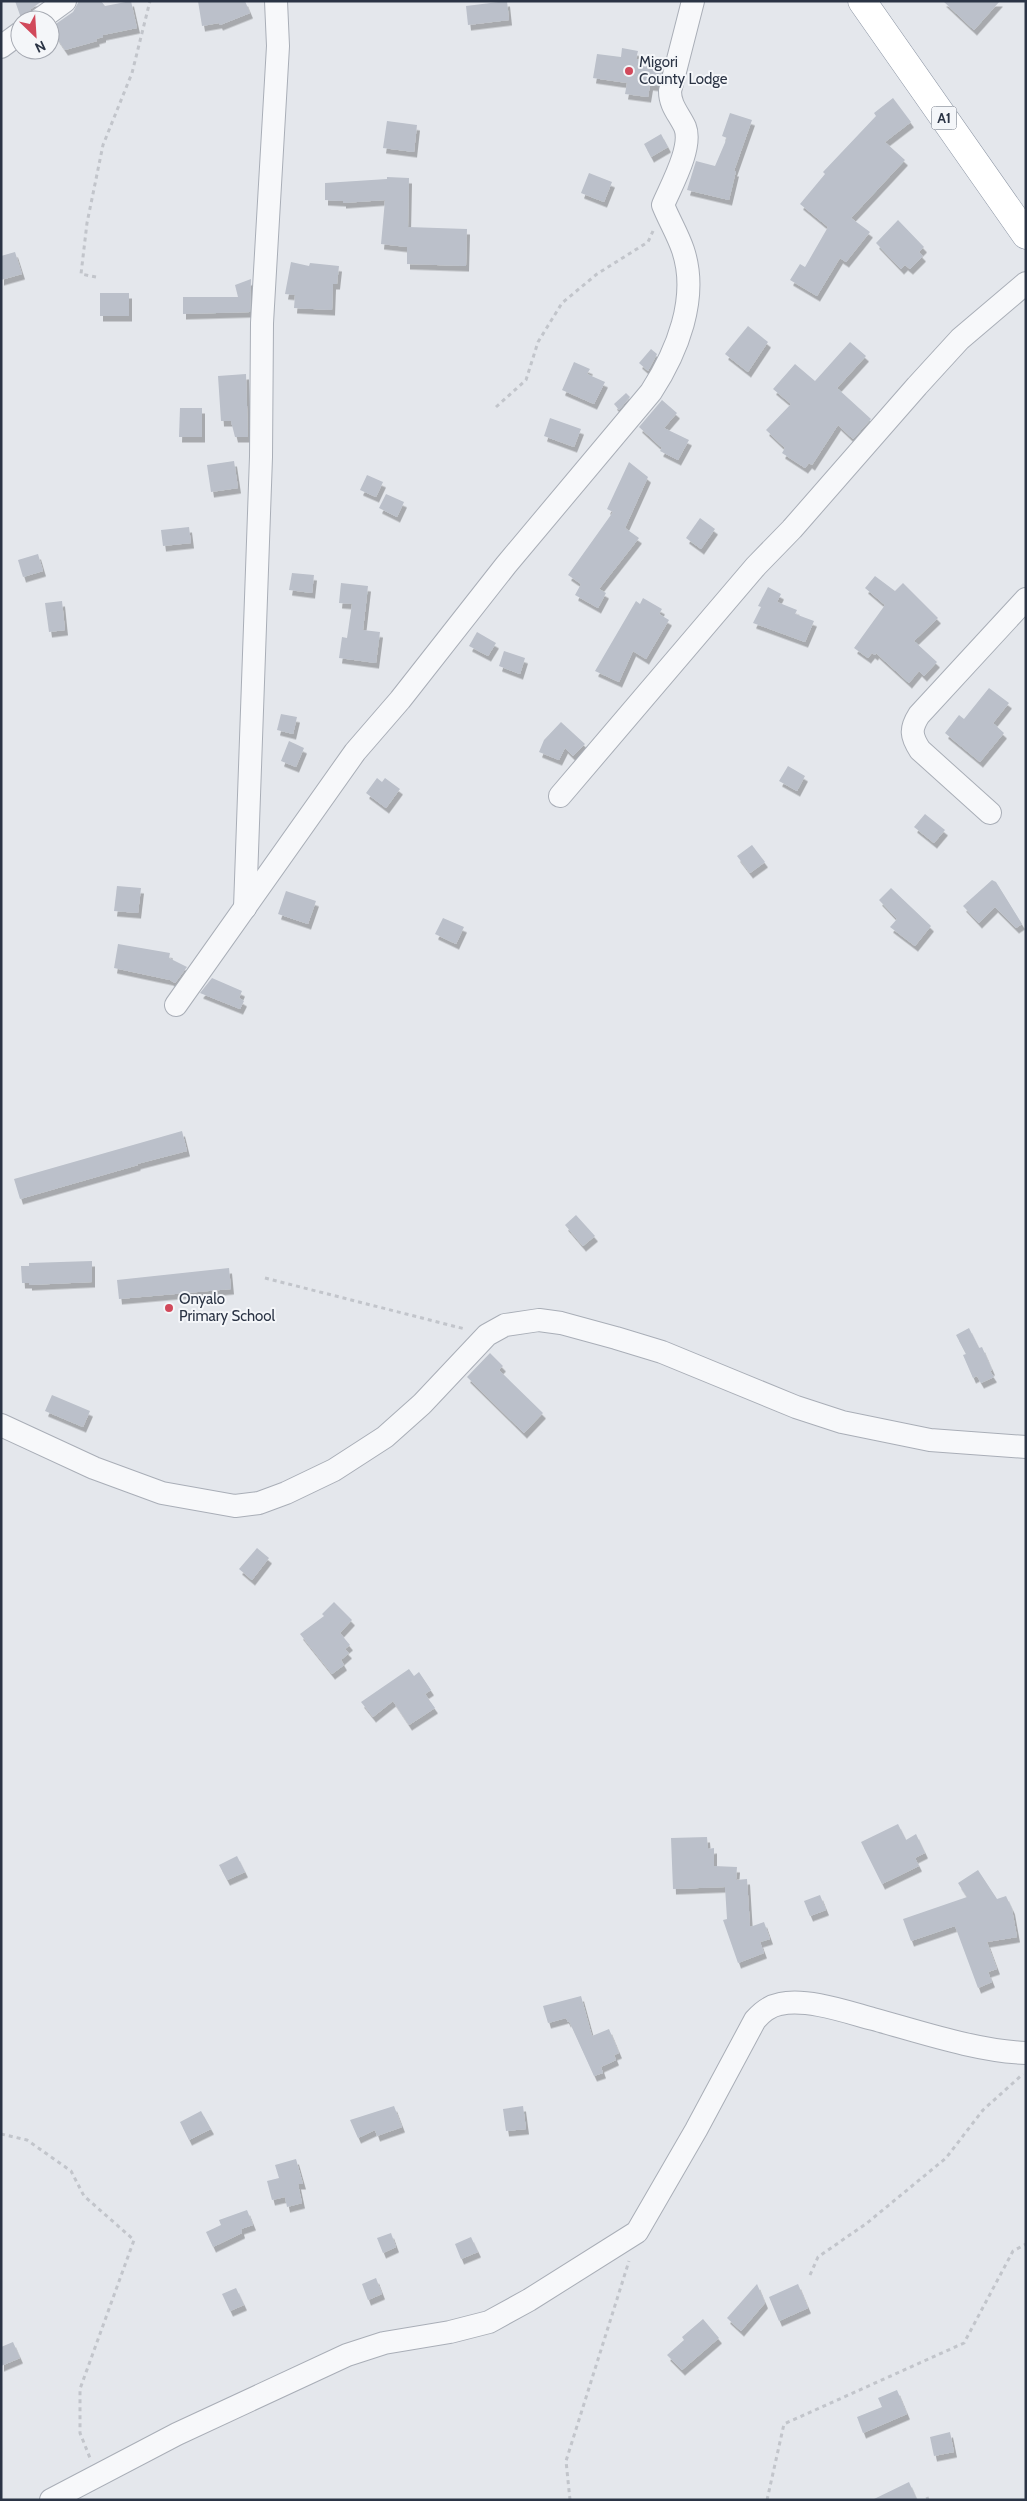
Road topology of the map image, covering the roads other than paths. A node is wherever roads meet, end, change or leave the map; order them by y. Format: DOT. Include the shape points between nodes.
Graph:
graph roads {
  1 [pos="66,1"];
  2 [pos="276,1"];
  3 [pos="692,1"];
  4 [pos="862,1"];
  5 [pos="53,10"];
  6 [pos="1026,235"];
  7 [pos="1026,283"];
  8 [pos="1026,599"];
  9 [pos="560,796"];
  10 [pos="990,813"];
  11 [pos="245,908"];
  12 [pos="176,1005"];
  13 [pos="1,1425"];
  14 [pos="1026,1447"];
  15 [pos="1026,2053"];
  16 [pos="51,2500"];
  1 -- 5 [label="street"];
  2 -- 11 [label="street" via="278,46 262,323 261,467"];
  3 -- 11 [label="street" via="670,91 673,106 685,128 687,143 663,205 683,251 689,291 684,321 664,372 400,700 354,752"];
  4 -- 6 [label="highway, A1"];
  7 -- 9 [label="street" via="960,339 917,386 732,593"];
  8 -- 10 [label="street" via="919,715 911,732 920,750"];
  11 -- 12 [label="street"];
  13 -- 14 [label="street" via="94,1468 162,1493 235,1506 258,1503 286,1494 334,1470 378,1442 422,1404 487,1335 504,1325 539,1320 662,1352 796,1407 842,1422 930,1440"];
  15 -- 16 [label="street" via="999,2050 836,2009 798,2003 771,2007 755,2020 637,2232 489,2322 356,2351 185,2430"];
}
